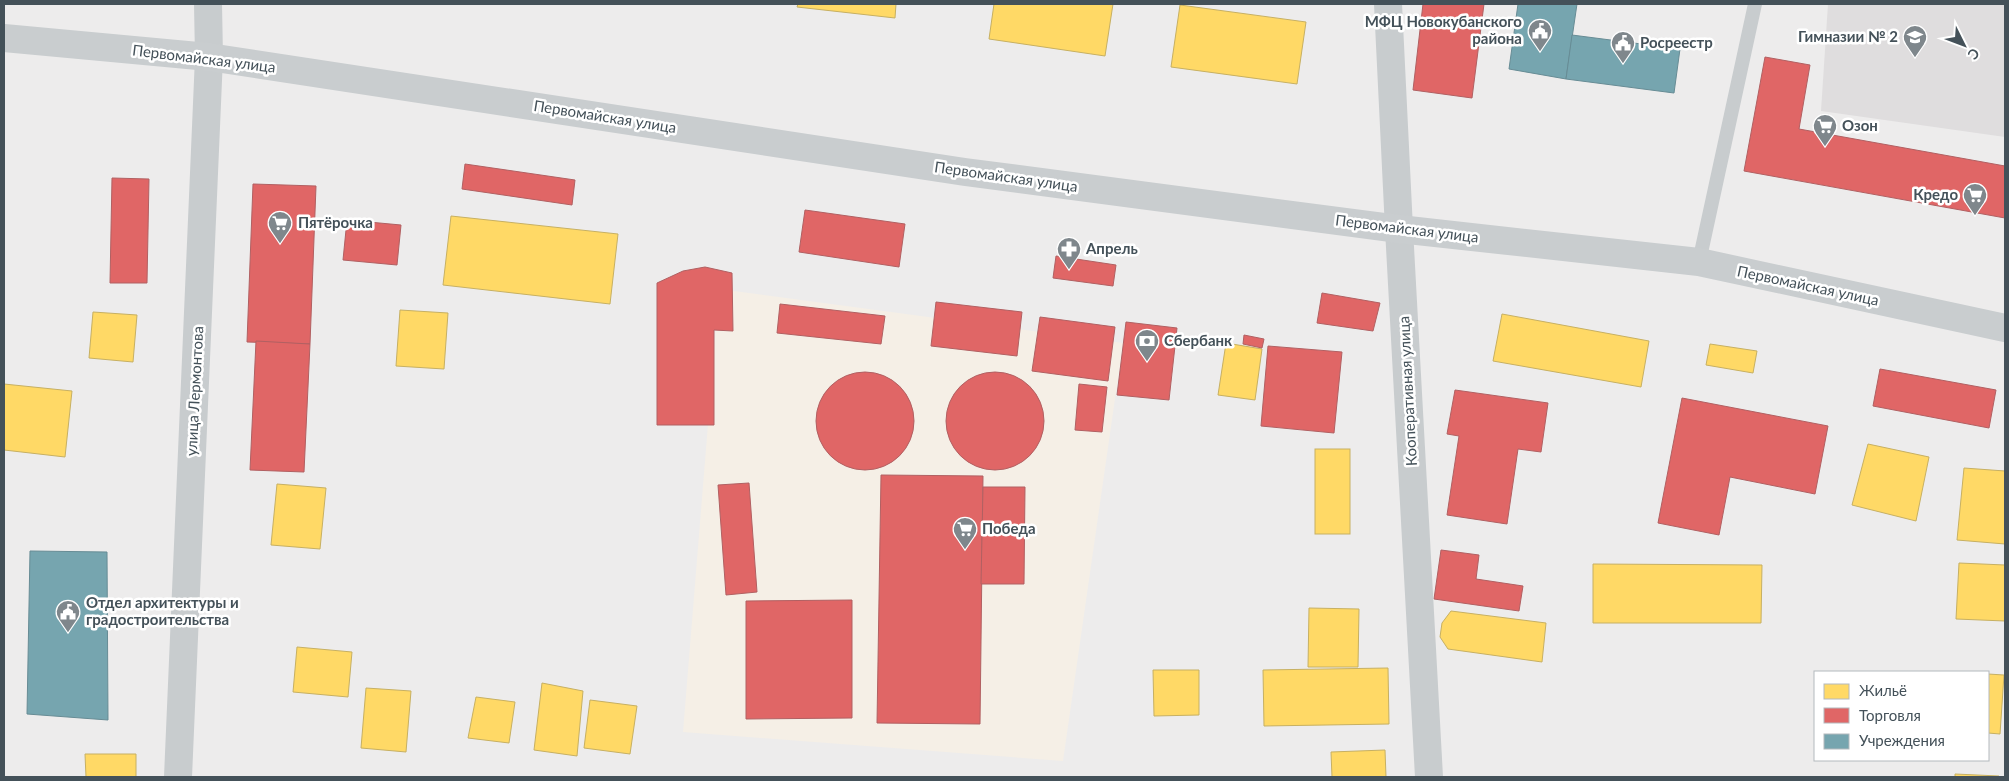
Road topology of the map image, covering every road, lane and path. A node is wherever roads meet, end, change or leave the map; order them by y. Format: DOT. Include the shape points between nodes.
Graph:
graph roads {
  1 [pos="208,4"];
  2 [pos="1388,4"];
  3 [pos="1755,4"];
  4 [pos="4,38"];
  5 [pos="209,57"];
  6 [pos="1399,228"];
  7 [pos="1699,262"];
  8 [pos="2005,328"];
  9 [pos="178,777"];
  10 [pos="1428,777"];
  1 -- 5 [label="street, улица Лермонтова"];
  2 -- 6 [label="street, Кооперативная улица"];
  3 -- 7 [label="lane"];
  4 -- 5 [label="main road, Первомайская улица"];
  5 -- 6 [label="main road, Первомайская улица" via="965,172"];
  5 -- 9 [label="street, улица Лермонтова"];
  6 -- 7 [label="main road, Первомайская улица"];
  6 -- 10 [label="street, Кооперативная улица"];
  7 -- 8 [label="main road, Первомайская улица"];
}
